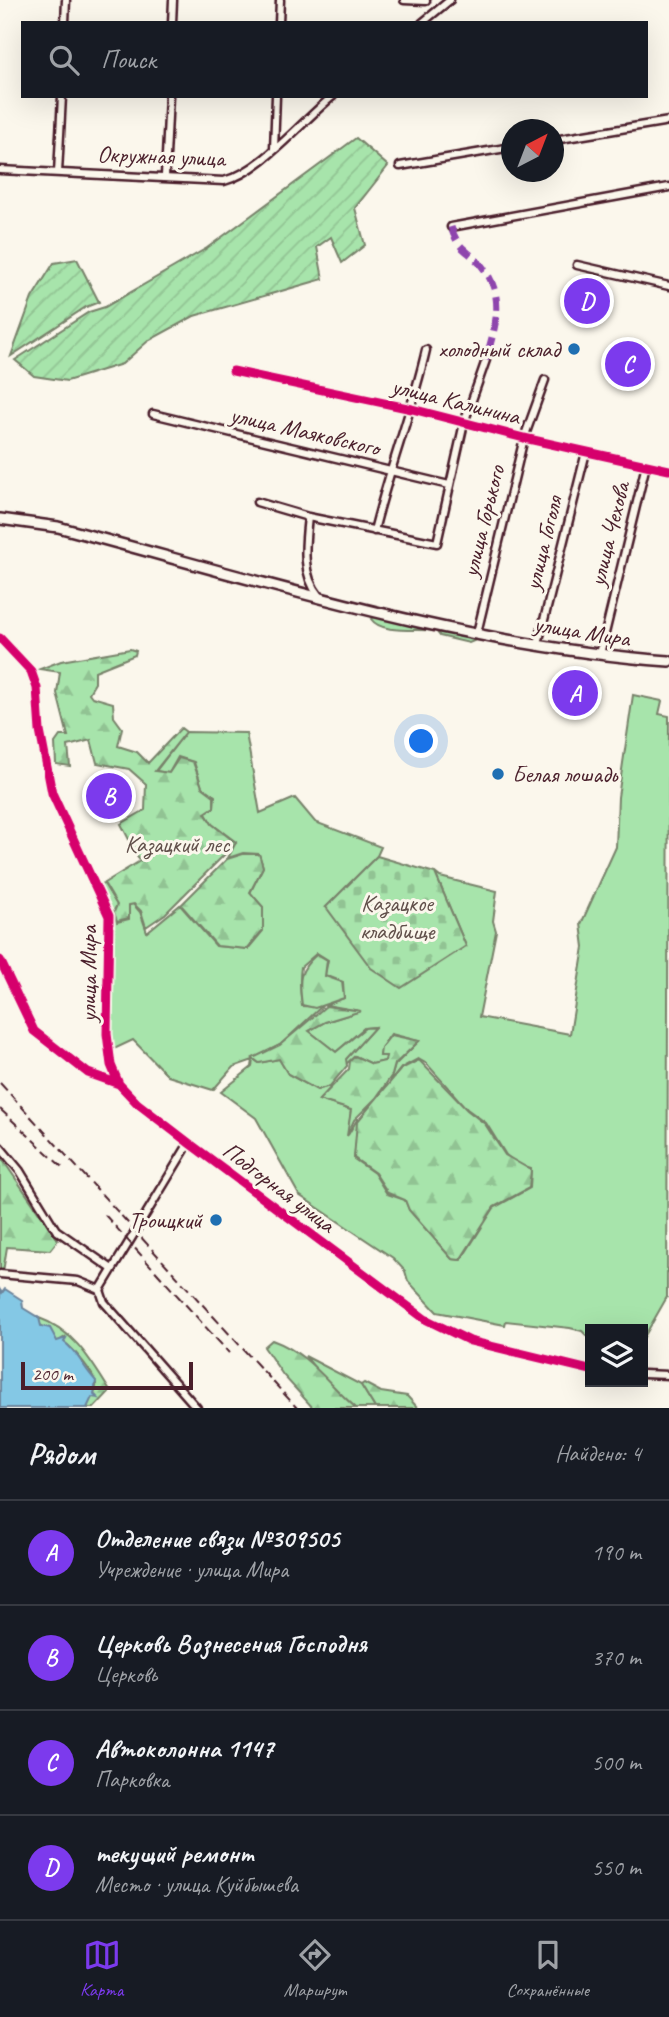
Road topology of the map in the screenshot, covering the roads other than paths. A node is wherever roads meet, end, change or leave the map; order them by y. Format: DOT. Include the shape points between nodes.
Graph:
graph roads {
  1 [pos="66,0"];
  2 [pos="173,0"];
  3 [pos="280,0"];
  4 [pos="404,0"];
  5 [pos="450,0"];
  6 [pos="426,1"];
  7 [pos="434,14"];
  8 [pos="65,21"];
  9 [pos="172,21"];
  10 [pos="279,21"];
  11 [pos="425,21"];
  12 [pos="62,98"];
  13 [pos="169,98"];
  14 [pos="276,98"];
  15 [pos="331,98"];
  16 [pos="669,121"];
  17 [pos="564,138"];
  18 [pos="274,149"];
  19 [pos="501,149"];
  20 [pos="400,166"];
  21 [pos="0,170"];
  22 [pos="58,173"];
  23 [pos="165,176"];
  24 [pos="669,187"];
  25 [pos="451,227"];
  26 [pos="577,265"];
  27 [pos="669,286"];
  28 [pos="426,349"];
  29 [pos="486,360"];
  30 [pos="233,371"];
  31 [pos="545,380"];
  32 [pos="412,409"];
  33 [pos="153,414"];
  34 [pos="464,423"];
  35 [pos="524,438"];
  36 [pos="586,452"];
  37 [pos="646,465"];
  38 [pos="669,470"];
  39 [pos="389,471"];
  40 [pos="449,485"];
  41 [pos="257,502"];
  42 [pos="307,517"];
  43 [pos="0,519"];
  44 [pos="374,531"];
  45 [pos="319,596"];
  46 [pos="477,633"];
  47 [pos="0,638"];
  48 [pos="538,644"];
  49 [pos="600,654"];
  50 [pos="668,658"];
  51 [pos="0,960"];
  52 [pos="118,1084"];
  53 [pos="189,1143"];
  54 [pos="0,1147"];
  55 [pos="112,1269"];
  56 [pos="0,1274"];
  57 [pos="100,1290"];
  58 [pos="585,1369"];
  59 [pos="648,1374"];
  60 [pos="669,1375"];
  61 [pos="197,1408"];
  1 -- 8 [label="street"];
  2 -- 9 [label="street"];
  3 -- 10 [label="street"];
  4 -- 6 [label="street"];
  5 -- 7 [label="street"];
  6 -- 7 [label="street"];
  7 -- 11 [label="street"];
  12 -- 22 [label="street"];
  13 -- 23 [label="street"];
  14 -- 18 [label="street"];
  15 -- 18 [label="street, Окружная улица"];
  16 -- 17 [label="street"];
  18 -- 23 [label="street, Окружная улица" via="237,178"];
  19 -- 20 [label="street"];
  21 -- 22 [label="street, Окружная улица"];
  22 -- 23 [label="street, Окружная улица"];
  24 -- 25 [label="street"];
  26 -- 27 [label="street"];
  28 -- 32 [label="street"];
  29 -- 34 [label="street"];
  30 -- 32 [label="street, улица Калинина"];
  31 -- 35 [label="street, улица Горького"];
  32 -- 34 [label="street, улица Калинина"];
  32 -- 39 [label="street"];
  33 -- 39 [label="street, улица Маяковского"];
  34 -- 35 [label="street, улица Калинина"];
  34 -- 40 [label="street"];
  35 -- 36 [label="street, улица Калинина"];
  35 -- 46 [label="street, улица Горького"];
  36 -- 37 [label="street, улица Калинина"];
  36 -- 48 [label="street, улица Гоголя"];
  37 -- 38 [label="street, улица Калинина"];
  37 -- 49 [label="street, улица Чехова"];
  39 -- 40 [label="street, улица Маяковского"];
  39 -- 44 [label="street"];
  40 -- 44 [label="street" via="437,543"];
  41 -- 42 [label="street"];
  42 -- 44 [label="street"];
  42 -- 45 [label="street" via="309,584"];
  43 -- 45 [label="main road, улица Мира" via="58,527"];
  45 -- 46 [label="main road, улица Мира"];
  46 -- 48 [label="main road, улица Мира"];
  47 -- 52 [label="street, улица Мира" via="31,671 52,793 109,916 107,1034"];
  48 -- 49 [label="main road, улица Мира"];
  49 -- 50 [label="main road, улица Мира"];
  51 -- 52 [label="street, Подгорная улица" via="34,1031 88,1073"];
  52 -- 53 [label="street, Подгорная улица"];
  53 -- 55 [label="street" via="143,1229"];
  53 -- 58 [label="street, Подгорная улица" via="425,1319 470,1341"];
  54 -- 55 [label="street" via="56,1230"];
  55 -- 57 [label="street"];
  56 -- 57 [label="street" via="78,1281"];
  57 -- 61 [label="street" via="104,1302"];
  59 -- 60 [label="street"];
}
